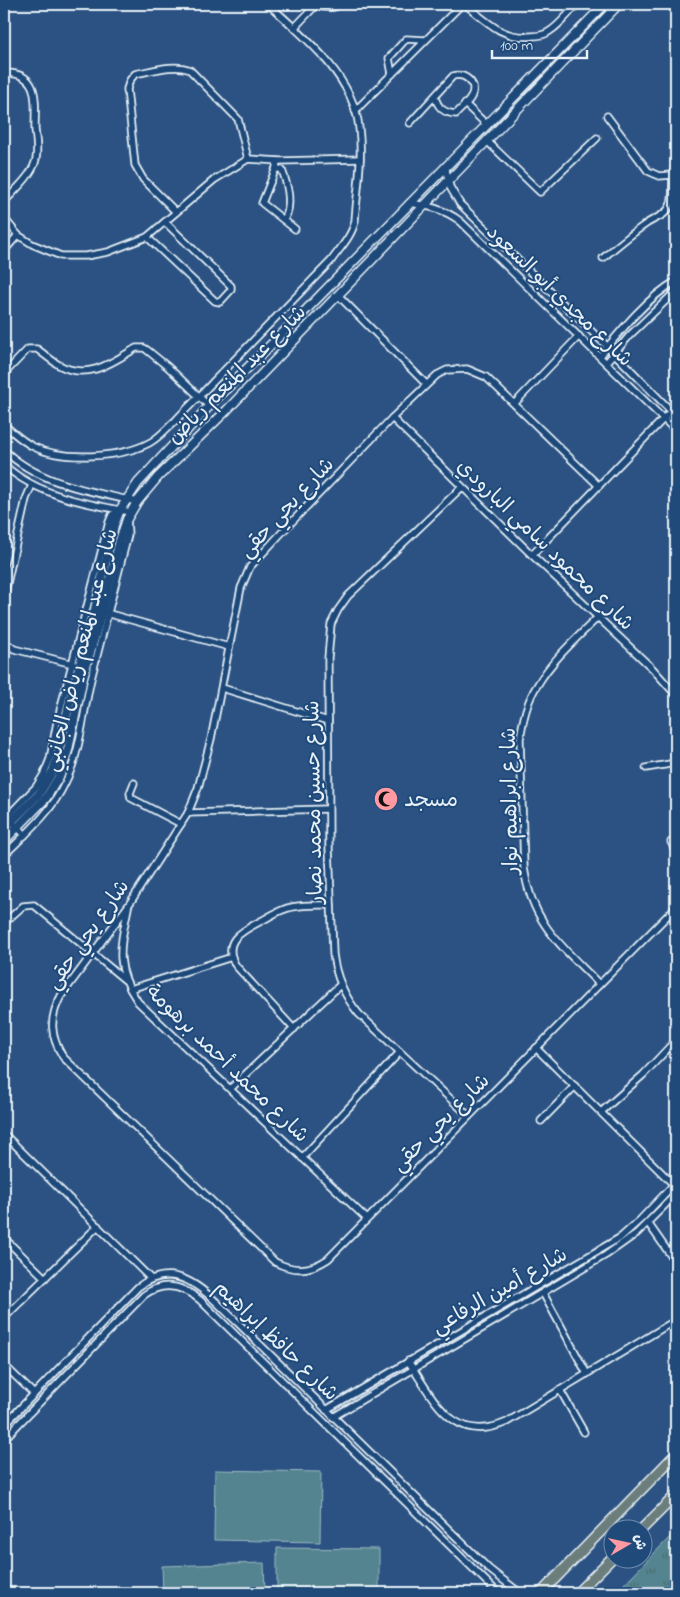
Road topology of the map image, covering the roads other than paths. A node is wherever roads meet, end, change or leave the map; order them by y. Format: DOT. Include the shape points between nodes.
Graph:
graph roads {
  1 [pos="268,4"];
  2 [pos="316,4"];
  3 [pos="341,4"];
  4 [pos="463,4"];
  5 [pos="578,4"];
  6 [pos="605,4"];
  7 [pos="619,4"];
  8 [pos="294,27"];
  9 [pos="425,40"];
  10 [pos="4,72"];
  11 [pos="392,74"];
  12 [pos="435,97"];
  13 [pos="465,104"];
  14 [pos="356,111"];
  15 [pos="607,116"];
  16 [pos="410,123"];
  17 [pos="486,124"];
  18 [pos="597,138"];
  19 [pos="487,141"];
  20 [pos="248,159"];
  21 [pos="360,159"];
  22 [pos="277,161"];
  23 [pos="676,164"];
  24 [pos="445,166"];
  25 [pos="276,168"];
  26 [pos="672,175"];
  27 [pos="448,181"];
  28 [pos="4,202"];
  29 [pos="409,203"];
  30 [pos="425,205"];
  31 [pos="176,212"];
  32 [pos="4,218"];
  33 [pos="476,219"];
  34 [pos="284,220"];
  35 [pos="165,222"];
  36 [pos="467,228"];
  37 [pos="295,229"];
  38 [pos="18,235"];
  39 [pos="146,237"];
  40 [pos="4,251"];
  41 [pos="603,258"];
  42 [pos="676,281"];
  43 [pos="676,291"];
  44 [pos="338,295"];
  45 [pos="304,312"];
  46 [pos="313,322"];
  47 [pos="284,330"];
  48 [pos="579,336"];
  49 [pos="292,342"];
  50 [pos="607,347"];
  51 [pos="614,353"];
  52 [pos="600,356"];
  53 [pos="607,362"];
  54 [pos="4,374"];
  55 [pos="426,384"];
  56 [pos="199,397"];
  57 [pos="515,404"];
  58 [pos="209,406"];
  59 [pos="671,411"];
  60 [pos="676,416"];
  61 [pos="392,418"];
  62 [pos="664,419"];
  63 [pos="4,425"];
  64 [pos="676,430"];
  65 [pos="4,450"];
  66 [pos="4,465"];
  67 [pos="32,484"];
  68 [pos="599,486"];
  69 [pos="462,487"];
  70 [pos="126,499"];
  71 [pos="137,502"];
  72 [pos="119,511"];
  73 [pos="129,516"];
  74 [pos="532,555"];
  75 [pos="4,597"];
  76 [pos="105,612"];
  77 [pos="598,617"];
  78 [pos="4,641"];
  79 [pos="229,647"];
  80 [pos="73,664"];
  81 [pos="222,688"];
  82 [pos="676,695"];
  83 [pos="328,721"];
  84 [pos="676,763"];
  85 [pos="646,768"];
  86 [pos="134,783"];
  87 [pos="53,796"];
  88 [pos="328,810"];
  89 [pos="188,814"];
  90 [pos="6,824"];
  91 [pos="181,824"];
  92 [pos="18,827"];
  93 [pos="25,835"];
  94 [pos="4,841"];
  95 [pos="18,841"];
  96 [pos="671,842"];
  97 [pos="676,852"];
  98 [pos="4,855"];
  99 [pos="331,905"];
  100 [pos="128,906"];
  101 [pos="676,907"];
  102 [pos="4,923"];
  103 [pos="92,953"];
  104 [pos="232,957"];
  105 [pos="125,980"];
  106 [pos="599,984"];
  107 [pos="340,985"];
  108 [pos="130,989"];
  109 [pos="294,1028"];
  110 [pos="676,1040"];
  111 [pos="536,1048"];
  112 [pos="400,1052"];
  113 [pos="575,1086"];
  114 [pos="230,1089"];
  115 [pos="601,1112"];
  116 [pos="469,1116"];
  117 [pos="541,1121"];
  118 [pos="4,1134"];
  119 [pos="302,1158"];
  120 [pos="675,1185"];
  121 [pos="676,1194"];
  122 [pos="367,1219"];
  123 [pos="648,1223"];
  124 [pos="98,1226"];
  125 [pos="4,1238"];
  126 [pos="623,1240"];
  127 [pos="676,1262"];
  128 [pos="45,1278"];
  129 [pos="151,1279"];
  130 [pos="543,1293"];
  131 [pos="483,1317"];
  132 [pos="4,1318"];
  133 [pos="676,1320"];
  134 [pos="238,1323"];
  135 [pos="488,1325"];
  136 [pos="231,1331"];
  137 [pos="91,1335"];
  138 [pos="98,1342"];
  139 [pos="408,1361"];
  140 [pos="4,1365"];
  141 [pos="414,1369"];
  142 [pos="587,1374"];
  143 [pos="560,1390"];
  144 [pos="34,1394"];
  145 [pos="326,1410"];
  146 [pos="333,1417"];
  147 [pos="4,1425"];
  148 [pos="584,1432"];
  149 [pos="4,1439"];
  150 [pos="676,1454"];
  151 [pos="382,1466"];
  152 [pos="375,1473"];
  153 [pos="676,1495"];
  154 [pos="652,1520"];
  155 [pos="602,1568"];
  156 [pos="489,1569"];
  157 [pos="482,1576"];
  158 [pos="4,1587"];
  159 [pos="10,1593"];
  160 [pos="498,1593"];
  161 [pos="520,1593"];
  162 [pos="541,1593"];
  163 [pos="577,1593"];
  1 -- 8 [label="street"];
  2 -- 3 [label="street" via="336,7"];
  2 -- 8 [label="street"];
  4 -- 5 [label="street" via="497,29 510,36 523,37 550,32"];
  4 -- 9 [label="street"];
  6 -- 17 [label="street, شارع عبد المنعم رياض"];
  7 -- 19 [label="street, شارع عبد المنعم رياض"];
  8 -- 14 [label="street" via="332,66"];
  9 -- 11 [label="street"];
  9 -- 11 [label="street" via="406,39 389,58"];
  10 -- 28 [label="street" via="14,72 27,78 34,90 36,160 24,181"];
  11 -- 14 [label="street"];
  12 -- 13 [label="street" via="440,108 450,113 456,114"];
  12 -- 13 [label="street" via="453,76 462,76 470,80 473,89"];
  12 -- 16 [label="street"];
  13 -- 17 [label="street"];
  14 -- 21 [label="street"];
  15 -- 26 [label="street" via="648,171 659,176"];
  17 -- 24 [label="street, شارع عبد المنعم رياض"];
  18 -- 19 [label="street" via="540,192"];
  19 -- 27 [label="street, شارع عبد المنعم رياض"];
  20 -- 22 [label="street"];
  20 -- 31 [label="street" via="214,180"];
  20 -- 31 [label="street" via="238,119 190,70 172,68 135,74 127,89 135,165 143,179"];
  21 -- 22 [label="street"];
  21 -- 56 [label="street" via="355,220 349,235 331,261"];
  22 -- 25 [label="street"];
  23 -- 26 [label="street"];
  24 -- 27 [label="street, شارع مجدي أبو السعود"];
  24 -- 29 [label="street, شارع عبد المنعم رياض"];
  25 -- 34 [label="street" via="282,170 287,183 289,206"];
  25 -- 34 [label="street" via="262,201"];
  26 -- 41 [label="street" via="669,208"];
  27 -- 30 [label="street, شارع عبد المنعم رياض"];
  27 -- 33 [label="street, شارع مجدي أبو السعود" via="456,199"];
  29 -- 30 [label="street, شارع مجدي أبو السعود"];
  29 -- 45 [label="street, شارع عبد المنعم رياض"];
  30 -- 36 [label="street, شارع مجدي أبو السعود" via="444,210"];
  30 -- 44 [label="street, شارع عبد المنعم رياض"];
  31 -- 35 [label="street"];
  32 -- 38 [label="street"];
  33 -- 36 [label="street"];
  33 -- 50 [label="street, شارع مجدي أبو السعود"];
  34 -- 37 [label="street"];
  35 -- 39 [label="street"];
  35 -- 39 [label="street" via="229,284 231,290 220,302"];
  36 -- 48 [label="street, شارع مجدي أبو السعود"];
  38 -- 39 [label="street" via="61,256 108,252"];
  38 -- 40 [label="street"];
  42 -- 50 [label="street" via="642,309"];
  43 -- 51 [label="street"];
  44 -- 46 [label="street, شارع عبد المنعم رياض"];
  44 -- 55 [label="street"];
  45 -- 46 [label="street" via="307,320"];
  45 -- 47 [label="street, شارع عبد المنعم رياض"];
  46 -- 49 [label="street, شارع عبد المنعم رياض"];
  47 -- 49 [label="street" via="292,334"];
  47 -- 58 [label="street, شارع عبد المنعم رياض"];
  48 -- 52 [label="street, شارع مجدي أبو السعود"];
  48 -- 57 [label="street"];
  49 -- 71 [label="street, شارع عبد المنعم رياض"];
  50 -- 51 [label="street, شارع مجدي أبو السعود"];
  50 -- 52 [label="street"];
  51 -- 53 [label="street"];
  51 -- 59 [label="street, شارع مجدي أبو السعود"];
  52 -- 53 [label="street, شارع مجدي أبو السعود"];
  53 -- 62 [label="street, شارع مجدي أبو السعود"];
  54 -- 56 [label="street" via="32,348 60,366 79,372 104,368 141,347"];
  55 -- 57 [label="street, شارع يحي حقي" via="447,370 467,369 486,377"];
  55 -- 61 [label="street, شارع يحي حقي"];
  56 -- 58 [label="street"];
  56 -- 63 [label="street" via="148,443 96,456 47,452 27,444"];
  57 -- 68 [label="street, شارع يحي حقي"];
  58 -- 70 [label="street, شارع عبد المنعم رياض" via="150,468"];
  59 -- 60 [label="street, شارع مجدي أبو السعود"];
  59 -- 62 [label="street"];
  61 -- 69 [label="street, شارع محمود سامي البارودي"];
  61 -- 79 [label="street, شارع يحي حقي" via="250,567 241,588"];
  62 -- 64 [label="street, شارع مجدي أبو السعود"];
  62 -- 68 [label="street"];
  65 -- 70 [label="street" via="22,465 49,479"];
  66 -- 67 [label="street"];
  67 -- 72 [label="street" via="68,498"];
  67 -- 75 [label="street"];
  68 -- 74 [label="street"];
  69 -- 74 [label="street, شارع محمود سامي البارودي"];
  69 -- 83 [label="street, شارع حسين محمد نصار" via="348,596 338,610 328,641"];
  70 -- 71 [label="street"];
  70 -- 72 [label="street, شارع عبد المنعم رياض"];
  71 -- 73 [label="street, شارع عبد المنعم رياض"];
  72 -- 73 [label="street"];
  72 -- 80 [label="street, شارع عبد المنعم رياض الجانبي" via="110,518"];
  72 -- 90 [label="street, شارع عبد المنعم رياض" via="58,759 40,794"];
  73 -- 76 [label="street, شارع عبد المنعم رياض" via="120,540"];
  74 -- 77 [label="street, شارع محمود سامي البارودي"];
  76 -- 79 [label="street"];
  76 -- 87 [label="street, شارع عبد المنعم رياض" via="83,677 64,763"];
  77 -- 82 [label="street, شارع محمود سامي البارودي"];
  77 -- 106 [label="street, شارع ابراهيم نوار" via="538,684 526,710 520,739 526,887 532,905 553,937"];
  78 -- 80 [label="street" via="14,649"];
  79 -- 81 [label="street, شارع يحي حقي"];
  80 -- 90 [label="street, شارع عبد المنعم رياض الجانبي" via="44,774"];
  81 -- 83 [label="street"];
  81 -- 89 [label="street, شارع يحي حقي" via="205,764"];
  83 -- 88 [label="street, شارع حسين محمد نصار"];
  84 -- 85 [label="street"];
  86 -- 91 [label="street" via="131,798"];
  87 -- 92 [label="street, شارع عبد المنعم رياض"];
  87 -- 93 [label="street, شارع عبد المنعم رياض الجانبي" via="36,825"];
  88 -- 89 [label="street"];
  88 -- 99 [label="street, شارع حسين محمد نصار"];
  89 -- 91 [label="street, شارع يحي حقي"];
  90 -- 92 [label="street, شارع عبد المنعم رياض"];
  90 -- 94 [label="street, شارع عبد المنعم رياض"];
  90 -- 95 [label="street"];
  91 -- 100 [label="street, شارع يحي حقي"];
  92 -- 93 [label="street"];
  93 -- 95 [label="street, شارع عبد المنعم رياض الجانبي"];
  95 -- 98 [label="street, شارع عبد المنعم رياض الجانبي"];
  96 -- 97 [label="street"];
  99 -- 104 [label="street" via="299,906 276,913 239,934 232,945"];
  99 -- 107 [label="street, شارع حسين محمد نصار" via="333,954"];
  100 -- 103 [label="street, شارع يحي حقي"];
  100 -- 105 [label="street, شارع محمد أحمد برهومة" via="120,947"];
  101 -- 106 [label="street, شارع يحي حقي"];
  102 -- 103 [label="street" via="23,906 34,905"];
  103 -- 105 [label="street"];
  103 -- 122 [label="street, شارع يحي حقي" via="55,1008 52,1034 63,1057 275,1262 296,1270 318,1265"];
  104 -- 108 [label="street"];
  104 -- 109 [label="street" via="239,969"];
  105 -- 108 [label="street, شارع محمد أحمد برهومة"];
  106 -- 111 [label="street, شارع يحي حقي"];
  107 -- 109 [label="street"];
  107 -- 112 [label="street, شارع حسين محمد نصار" via="359,1014"];
  108 -- 114 [label="street, شارع محمد أحمد برهومة" via="138,1002"];
  109 -- 114 [label="street"];
  110 -- 115 [label="street"];
  111 -- 113 [label="street"];
  111 -- 116 [label="street, شارع يحي حقي"];
  112 -- 116 [label="street, شارع حسين محمد نصار"];
  112 -- 119 [label="street"];
  113 -- 115 [label="street"];
  113 -- 117 [label="street"];
  114 -- 119 [label="street, شارع محمد أحمد برهومة"];
  115 -- 120 [label="street"];
  116 -- 122 [label="street, شارع يحي حقي"];
  118 -- 124 [label="street"];
  119 -- 122 [label="street, شارع محمد أحمد برهومة"];
  120 -- 126 [label="street, شارع أمين الرفاعي"];
  121 -- 123 [label="street, شارع أمين الرفاعي"];
  123 -- 126 [label="street, شارع أمين الرفاعي"];
  123 -- 127 [label="street"];
  124 -- 128 [label="street"];
  124 -- 129 [label="street"];
  125 -- 128 [label="street"];
  126 -- 130 [label="street, شارع أمين الرفاعي"];
  126 -- 131 [label="street, شارع أمين الرفاعي"];
  128 -- 132 [label="street"];
  129 -- 134 [label="street, شارع حافظ إبراهيم" via="168,1275 189,1281"];
  129 -- 137 [label="street, شارع حافظ إبراهيم" via="138,1287"];
  130 -- 135 [label="street, شارع أمين الرفاعي"];
  130 -- 142 [label="street"];
  131 -- 135 [label="street"];
  131 -- 139 [label="street, شارع أمين الرفاعي"];
  133 -- 142 [label="street"];
  134 -- 136 [label="street"];
  134 -- 145 [label="street, شارع حافظ إبراهيم"];
  135 -- 141 [label="street, شارع أمين الرفاعي"];
  136 -- 138 [label="street, شارع حافظ إبراهيم" via="193,1295 169,1286 144,1295"];
  136 -- 152 [label="street, شارع حافظ إبراهيم"];
  137 -- 138 [label="street"];
  137 -- 144 [label="street, شارع حافظ إبراهيم"];
  138 -- 149 [label="street, شارع حافظ إبراهيم"];
  139 -- 141 [label="street"];
  139 -- 145 [label="street, شارع أمين الرفاعي"];
  140 -- 144 [label="street"];
  141 -- 143 [label="street" via="451,1419 478,1430 506,1422"];
  141 -- 146 [label="street, شارع أمين الرفاعي"];
  142 -- 143 [label="street"];
  143 -- 148 [label="street"];
  144 -- 147 [label="street, شارع حافظ إبراهيم"];
  145 -- 146 [label="street, شارع حافظ إبراهيم"];
  146 -- 151 [label="street, شارع حافظ إبراهيم"];
  150 -- 162 [label="main road"];
  151 -- 152 [label="street"];
  151 -- 156 [label="street, شارع حافظ إبراهيم"];
  152 -- 157 [label="street, شارع حافظ إبراهيم"];
  153 -- 154 [label="main road"];
  155 -- 163 [label="main road"];
  156 -- 157 [label="street" via="487,1576"];
  156 -- 161 [label="street, شارع حافظ إبراهيم"];
  157 -- 160 [label="street, شارع حافظ إبراهيم"];
  158 -- 159 [label="street"];
}
